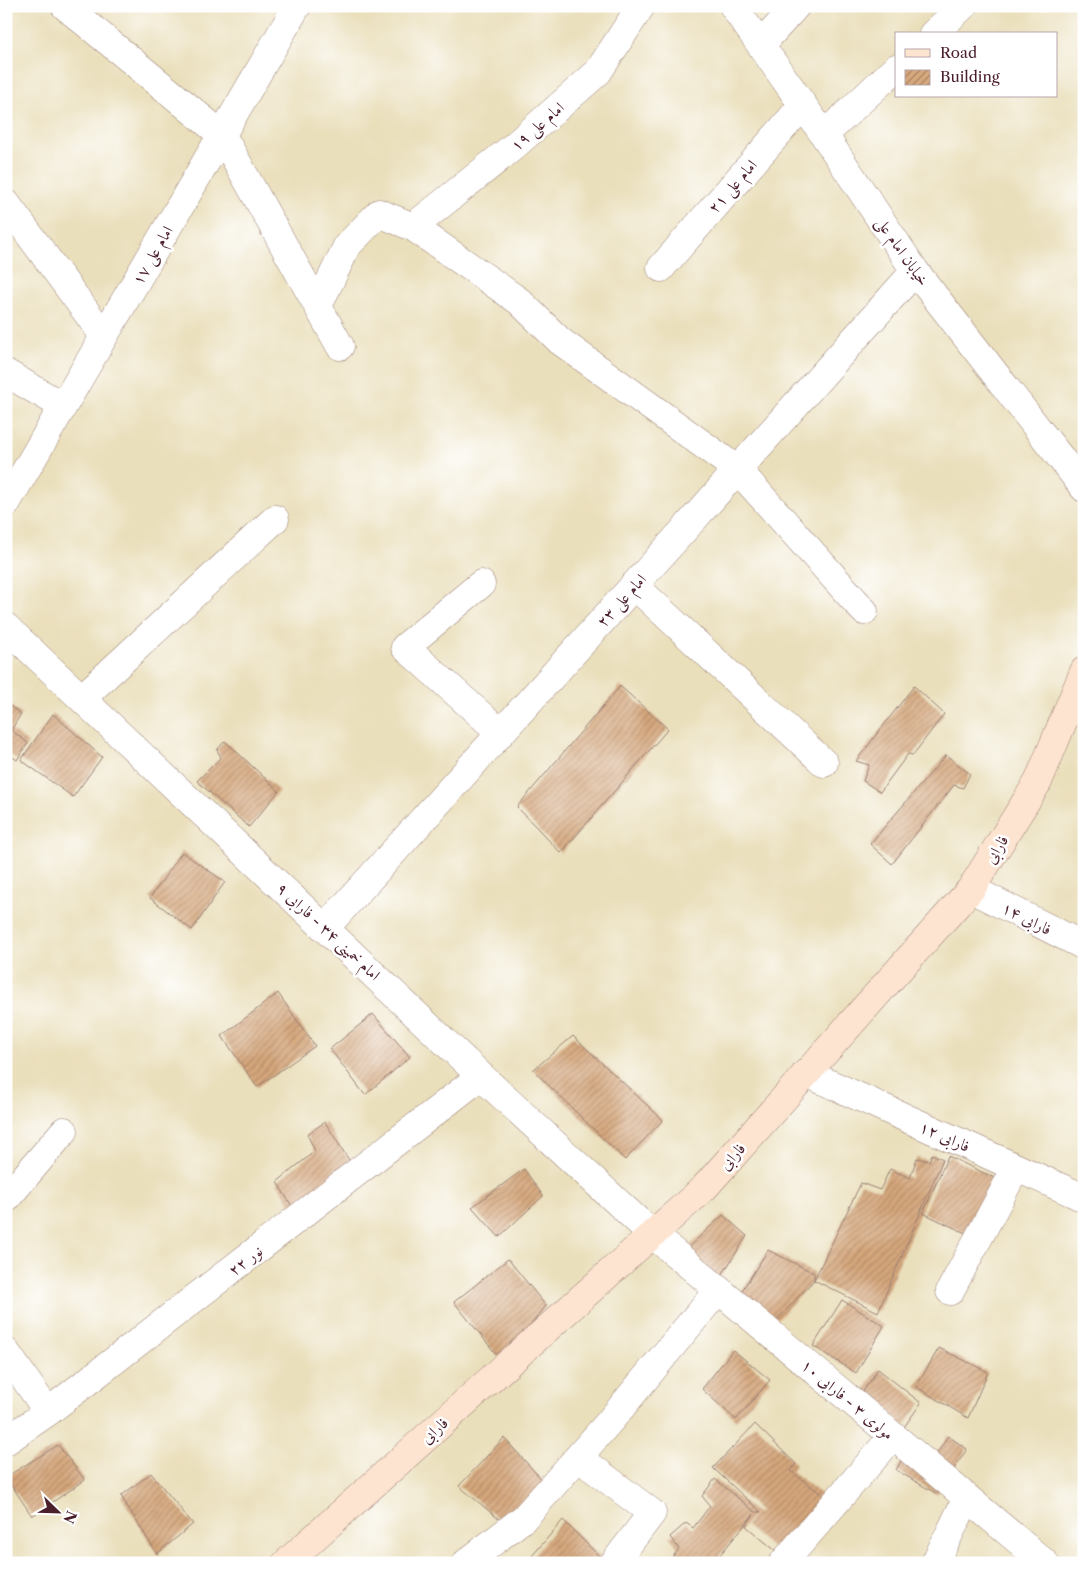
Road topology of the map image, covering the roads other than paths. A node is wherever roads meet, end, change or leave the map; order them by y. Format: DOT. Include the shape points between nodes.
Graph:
graph roads {
  1 [pos="66,6"];
  2 [pos="297,6"];
  3 [pos="641,6"];
  4 [pos="733,6"];
  5 [pos="796,6"];
  6 [pos="963,6"];
  7 [pos="935,32"];
  8 [pos="760,45"];
  9 [pos="895,69"];
  10 [pos="803,105"];
  11 [pos="222,134"];
  12 [pos="824,135"];
  13 [pos="6,203"];
  14 [pos="413,227"];
  15 [pos="661,268"];
  16 [pos="915,271"];
  17 [pos="318,306"];
  18 [pos="104,336"];
  19 [pos="340,346"];
  20 [pos="6,373"];
  21 [pos="63,406"];
  22 [pos="738,470"];
  23 [pos="1084,488"];
  24 [pos="6,504"];
  25 [pos="275,519"];
  26 [pos="481,584"];
  27 [pos="634,585"];
  28 [pos="864,611"];
  29 [pos="6,627"];
  30 [pos="1084,671"];
  31 [pos="82,698"];
  32 [pos="501,733"];
  33 [pos="824,763"];
  34 [pos="971,889"];
  35 [pos="325,928"];
  36 [pos="1084,946"];
  37 [pos="806,1074"];
  38 [pos="481,1076"];
  39 [pos="64,1132"];
  40 [pos="1016,1168"];
  41 [pos="1084,1198"];
  42 [pos="6,1199"];
  43 [pos="652,1234"];
  44 [pos="718,1290"];
  45 [pos="950,1291"];
  46 [pos="6,1352"];
  47 [pos="48,1412"];
  48 [pos="893,1436"];
  49 [pos="6,1441"];
  50 [pos="578,1457"];
  51 [pos="968,1498"];
  52 [pos="286,1563"];
  53 [pos="466,1563"];
  54 [pos="614,1563"];
  55 [pos="783,1563"];
  56 [pos="935,1563"];
  57 [pos="1045,1563"];
  1 -- 11 [label="street"];
  2 -- 11 [label="street, امام علی ۱۷"];
  3 -- 14 [label="street, امام علی ۱۹" via="598,72 513,147"];
  4 -- 8 [label="street, خیابان امام علی"];
  5 -- 8 [label="street"];
  6 -- 7 [label="street"];
  8 -- 10 [label="street, خیابان امام علی"];
  9 -- 12 [label="street"];
  10 -- 12 [label="street, خیابان امام علی"];
  10 -- 15 [label="street, امام علی ۲۱"];
  11 -- 17 [label="street"];
  11 -- 18 [label="street, امام علی ۱۷"];
  12 -- 16 [label="street, خیابان امام علی"];
  13 -- 18 [label="street"];
  14 -- 17 [label="street" via="379,213 347,246"];
  14 -- 22 [label="street" via="519,301 560,341"];
  16 -- 22 [label="street, امام علی ۲۳"];
  16 -- 23 [label="street, خیابان امام علی"];
  17 -- 19 [label="street"];
  18 -- 21 [label="street, امام علی ۱۷"];
  20 -- 21 [label="street"];
  21 -- 24 [label="street, امام علی ۱۷"];
  22 -- 27 [label="street, امام علی ۲۳"];
  22 -- 28 [label="street"];
  25 -- 31 [label="street"];
  26 -- 32 [label="street" via="405,647"];
  27 -- 32 [label="street, امام علی ۲۳"];
  27 -- 33 [label="street"];
  29 -- 31 [label="street, امام خمینی ۳۴ - فارابی ۹"];
  30 -- 34 [label="street, فارابی" via="1038,782"];
  31 -- 35 [label="street, امام خمینی ۳۴ - فارابی ۹"];
  32 -- 35 [label="street, امام علی ۲۳"];
  34 -- 36 [label="street, فارابی ۱۴"];
  34 -- 37 [label="street, فارابی"];
  35 -- 38 [label="street, امام خمینی ۳۴ - فارابی ۹"];
  37 -- 40 [label="street, فارابی ۱۲"];
  37 -- 43 [label="street, فارابی" via="704,1188"];
  38 -- 43 [label="street, امام خمینی ۳۴ - فارابی ۹"];
  38 -- 47 [label="street, نور ۲۲"];
  39 -- 42 [label="street"];
  40 -- 41 [label="street, فارابی ۱۲"];
  40 -- 45 [label="street"];
  43 -- 44 [label="street, مولوی ۳ - فارابی ۱۰"];
  43 -- 52 [label="street, فارابی"];
  44 -- 48 [label="street, مولوی ۳ - فارابی ۱۰"];
  44 -- 50 [label="street"];
  46 -- 47 [label="street"];
  47 -- 49 [label="street, نور ۲۲"];
  48 -- 51 [label="street, مولوی ۳ - فارابی ۱۰"];
  48 -- 55 [label="street"];
  50 -- 53 [label="street" via="524,1518"];
  50 -- 54 [label="street" via="652,1512"];
  51 -- 56 [label="street"];
  51 -- 57 [label="street, مولوی ۳ - فارابی ۱۰"];
}
